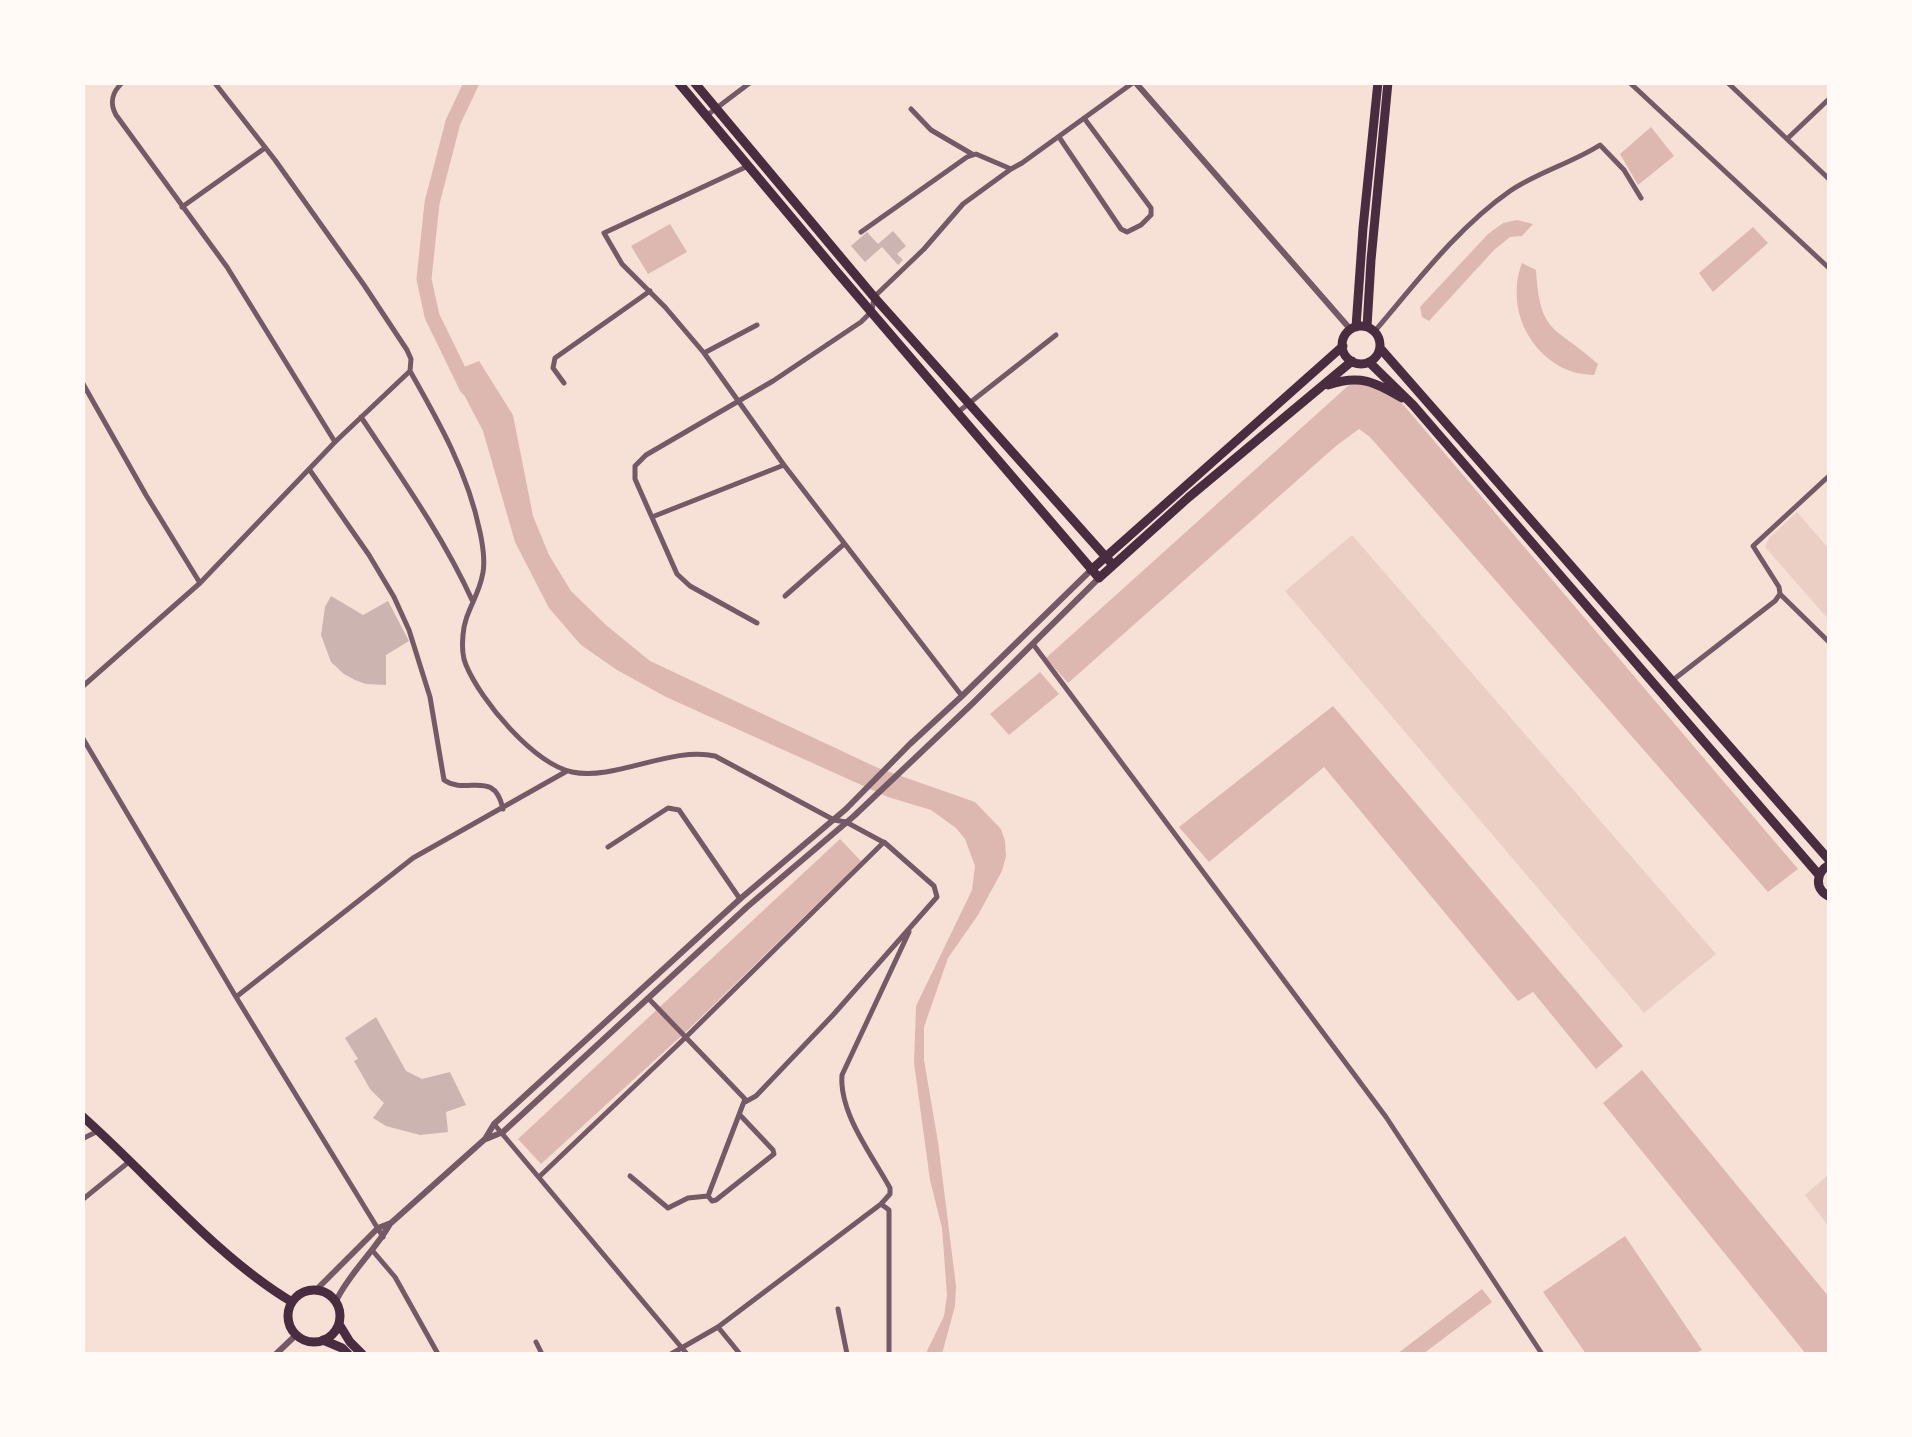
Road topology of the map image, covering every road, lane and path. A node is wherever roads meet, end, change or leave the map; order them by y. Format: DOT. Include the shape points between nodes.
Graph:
graph roads {
  1 [pos="123,82"];
  2 [pos="214,82"];
  3 [pos="678,82"];
  4 [pos="694,82"];
  5 [pos="751,82"];
  6 [pos="1134,82"];
  7 [pos="1378,82"];
  8 [pos="1388,82"];
  9 [pos="1628,82"];
  10 [pos="1726,82"];
  11 [pos="1830,98"];
  12 [pos="716,109"];
  13 [pos="911,109"];
  14 [pos="705,116"];
  15 [pos="1084,118"];
  16 [pos="1059,137"];
  17 [pos="1788,139"];
  18 [pos="266,148"];
  19 [pos="973,155"];
  20 [pos="748,166"];
  21 [pos="1011,169"];
  22 [pos="1830,180"];
  23 [pos="1641,198"];
  24 [pos="182,207"];
  25 [pos="861,232"];
  26 [pos="1830,269"];
  27 [pos="650,292"];
  28 [pos="874,297"];
  29 [pos="872,311"];
  30 [pos="757,324"];
  31 [pos="1362,329"];
  32 [pos="1056,335"];
  33 [pos="1343,346"];
  34 [pos="1380,348"];
  35 [pos="704,353"];
  36 [pos="1352,362"];
  37 [pos="1370,362"];
  38 [pos="410,371"];
  39 [pos="82,382"];
  40 [pos="564,383"];
  41 [pos="1321,387"];
  42 [pos="738,402"];
  43 [pos="969,404"];
  44 [pos="1413,404"];
  45 [pos="958,412"];
  46 [pos="361,417"];
  47 [pos="335,442"];
  48 [pos="784,465"];
  49 [pos="1026,468"];
  50 [pos="309,469"];
  51 [pos="1830,475"];
  52 [pos="1014,479"];
  53 [pos="651,518"];
  54 [pos="844,544"];
  55 [pos="1109,561"];
  56 [pos="1095,574"];
  57 [pos="200,583"];
  58 [pos="1780,594"];
  59 [pos="785,596"];
  60 [pos="473,602"];
  61 [pos="757,623"];
  62 [pos="1830,643"];
  63 [pos="1033,644"];
  64 [pos="1671,682"];
  65 [pos="82,687"];
  66 [pos="962,696"];
  67 [pos="82,737"];
  68 [pos="568,771"];
  69 [pos="502,809"];
  70 [pos="834,820"];
  71 [pos="846,822"];
  72 [pos="884,842"];
  73 [pos="608,847"];
  74 [pos="1830,862"];
  75 [pos="1819,875"];
  76 [pos="1830,898"];
  77 [pos="740,899"];
  78 [pos="912,926"];
  79 [pos="236,997"];
  80 [pos="649,998"];
  81 [pos="686,1037"];
  82 [pos="745,1102"];
  83 [pos="740,1115"];
  84 [pos="82,1116"];
  85 [pos="494,1124"];
  86 [pos="98,1130"];
  87 [pos="503,1132"];
  88 [pos="82,1139"];
  89 [pos="485,1139"];
  90 [pos="130,1162"];
  91 [pos="540,1176"];
  92 [pos="630,1176"];
  93 [pos="708,1196"];
  94 [pos="82,1200"];
  95 [pos="881,1204"];
  96 [pos="391,1223"];
  97 [pos="378,1228"];
  98 [pos="383,1237"];
  99 [pos="372,1250"];
  100 [pos="316,1290"];
  101 [pos="336,1301"];
  102 [pos="292,1302"];
  103 [pos="838,1309"];
  104 [pos="339,1324"];
  105 [pos="718,1326"];
  106 [pos="296,1335"];
  107 [pos="323,1340"];
  108 [pos="536,1342"];
  109 [pos="685,1352"];
  110 [pos="276,1354"];
  111 [pos="348,1354"];
  112 [pos="362,1354"];
  113 [pos="438,1354"];
  114 [pos="542,1354"];
  115 [pos="671,1354"];
  116 [pos="740,1354"];
  117 [pos="847,1354"];
  118 [pos="890,1354"];
  119 [pos="1542,1354"];
  1 -- 24 [label="street" via="112,108"];
  2 -- 18 [label="street"];
  3 -- 14 [label="main road"];
  4 -- 12 [label="main road"];
  5 -- 12 [label="street"];
  6 -- 15 [label="street"];
  6 -- 31 [label="street"];
  7 -- 31 [label="main road" via="1363,228"];
  8 -- 31 [label="main road"];
  9 -- 26 [label="street"];
  10 -- 17 [label="street"];
  11 -- 17 [label="street"];
  12 -- 14 [label="street"];
  12 -- 28 [label="main road"];
  13 -- 19 [label="street"];
  14 -- 20 [label="main road"];
  15 -- 16 [label="street"];
  15 -- 16 [label="street" via="1151,208 1141,225 1121,228"];
  16 -- 21 [label="street"];
  17 -- 22 [label="street"];
  18 -- 24 [label="street"];
  18 -- 38 [label="street" via="408,350"];
  19 -- 21 [label="street"];
  19 -- 25 [label="street"];
  20 -- 27 [label="street" via="604,233"];
  20 -- 29 [label="main road"];
  21 -- 28 [label="street" via="963,204"];
  23 -- 31 [label="street" via="1600,145 1512,190"];
  24 -- 47 [label="street"];
  27 -- 35 [label="street"];
  27 -- 40 [label="street" via="555,358 552,365"];
  28 -- 29 [label="street"];
  28 -- 43 [label="main road"];
  29 -- 42 [label="street"];
  29 -- 45 [label="main road"];
  30 -- 35 [label="street"];
  31 -- 33 [label="main road"];
  31 -- 34 [label="main road" via="1378,336"];
  32 -- 43 [label="street"];
  33 -- 36 [label="main road"];
  33 -- 55 [label="main road"];
  34 -- 37 [label="main road"];
  34 -- 64 [label="main road"];
  35 -- 42 [label="street"];
  36 -- 37 [label="main road"];
  36 -- 41 [label="main road"];
  37 -- 44 [label="main road"];
  38 -- 46 [label="street"];
  38 -- 60 [label="street" via="462,470 480,532 484,565"];
  39 -- 57 [label="street"];
  41 -- 44 [label="main road" via="1366,380"];
  41 -- 55 [label="main road"];
  42 -- 48 [label="street"];
  42 -- 53 [label="street" via="639,461 635,479"];
  43 -- 45 [label="street"];
  43 -- 49 [label="main road"];
  44 -- 75 [label="main road"];
  45 -- 52 [label="main road"];
  46 -- 47 [label="street"];
  46 -- 60 [label="street"];
  47 -- 50 [label="street"];
  48 -- 53 [label="street"];
  48 -- 54 [label="street"];
  49 -- 52 [label="main road"];
  49 -- 55 [label="main road"];
  50 -- 57 [label="street"];
  50 -- 69 [label="street" via="394,596 409,630 430,697 444,780 491,787"];
  51 -- 58 [label="street" via="1752,546"];
  52 -- 56 [label="main road"];
  53 -- 61 [label="street" via="677,574"];
  54 -- 59 [label="street"];
  54 -- 66 [label="street"];
  55 -- 56 [label="main road"];
  56 -- 63 [label="street"];
  56 -- 66 [label="street"];
  57 -- 65 [label="street"];
  58 -- 62 [label="street"];
  58 -- 64 [label="street"];
  60 -- 68 [label="street" via="462,640 469,671 517,734"];
  63 -- 71 [label="street"];
  63 -- 119 [label="street" via="1386,1117"];
  64 -- 74 [label="main road"];
  66 -- 70 [label="street"];
  67 -- 79 [label="street"];
  68 -- 69 [label="street"];
  68 -- 70 [label="street" via="588,774 705,754"];
  69 -- 79 [label="street" via="414,858"];
  70 -- 71 [label="street"];
  70 -- 77 [label="street"];
  71 -- 72 [label="street"];
  71 -- 80 [label="street"];
  72 -- 78 [label="street" via="937,892"];
  72 -- 81 [label="street"];
  73 -- 77 [label="street" via="668,808 679,810"];
  74 -- 75 [label="main road"];
  75 -- 76 [label="main road" via="1818,887"];
  77 -- 85 [label="street"];
  78 -- 82 [label="street"];
  78 -- 95 [label="street" via="842,1075 847,1111 890,1188"];
  79 -- 97 [label="street"];
  80 -- 81 [label="street"];
  80 -- 87 [label="street"];
  81 -- 82 [label="street"];
  81 -- 91 [label="street"];
  82 -- 83 [label="street"];
  83 -- 93 [label="street"];
  83 -- 93 [label="street" via="774,1154 716,1200"];
  84 -- 86 [label="main road"];
  85 -- 87 [label="street"];
  85 -- 89 [label="street"];
  86 -- 88 [label="street"];
  86 -- 90 [label="main road"];
  87 -- 89 [label="street"];
  87 -- 91 [label="street"];
  89 -- 96 [label="street"];
  90 -- 94 [label="street"];
  90 -- 102 [label="main road" via="240,1265"];
  91 -- 109 [label="street"];
  92 -- 93 [label="street" via="668,1208"];
  95 -- 105 [label="street"];
  95 -- 118 [label="street" via="889,1210"];
  96 -- 97 [label="street"];
  96 -- 98 [label="street"];
  97 -- 98 [label="street"];
  97 -- 100 [label="street"];
  98 -- 99 [label="street"];
  99 -- 101 [label="street"];
  99 -- 113 [label="street"];
  100 -- 101 [label="main road"];
  100 -- 102 [label="main road"];
  101 -- 104 [label="main road"];
  102 -- 106 [label="main road" via="288,1320"];
  103 -- 117 [label="street"];
  104 -- 107 [label="main road"];
  104 -- 112 [label="main road"];
  105 -- 109 [label="street"];
  105 -- 116 [label="street"];
  106 -- 107 [label="main road"];
  106 -- 110 [label="street"];
  107 -- 111 [label="main road"];
  108 -- 114 [label="street"];
  109 -- 115 [label="street"];
}
